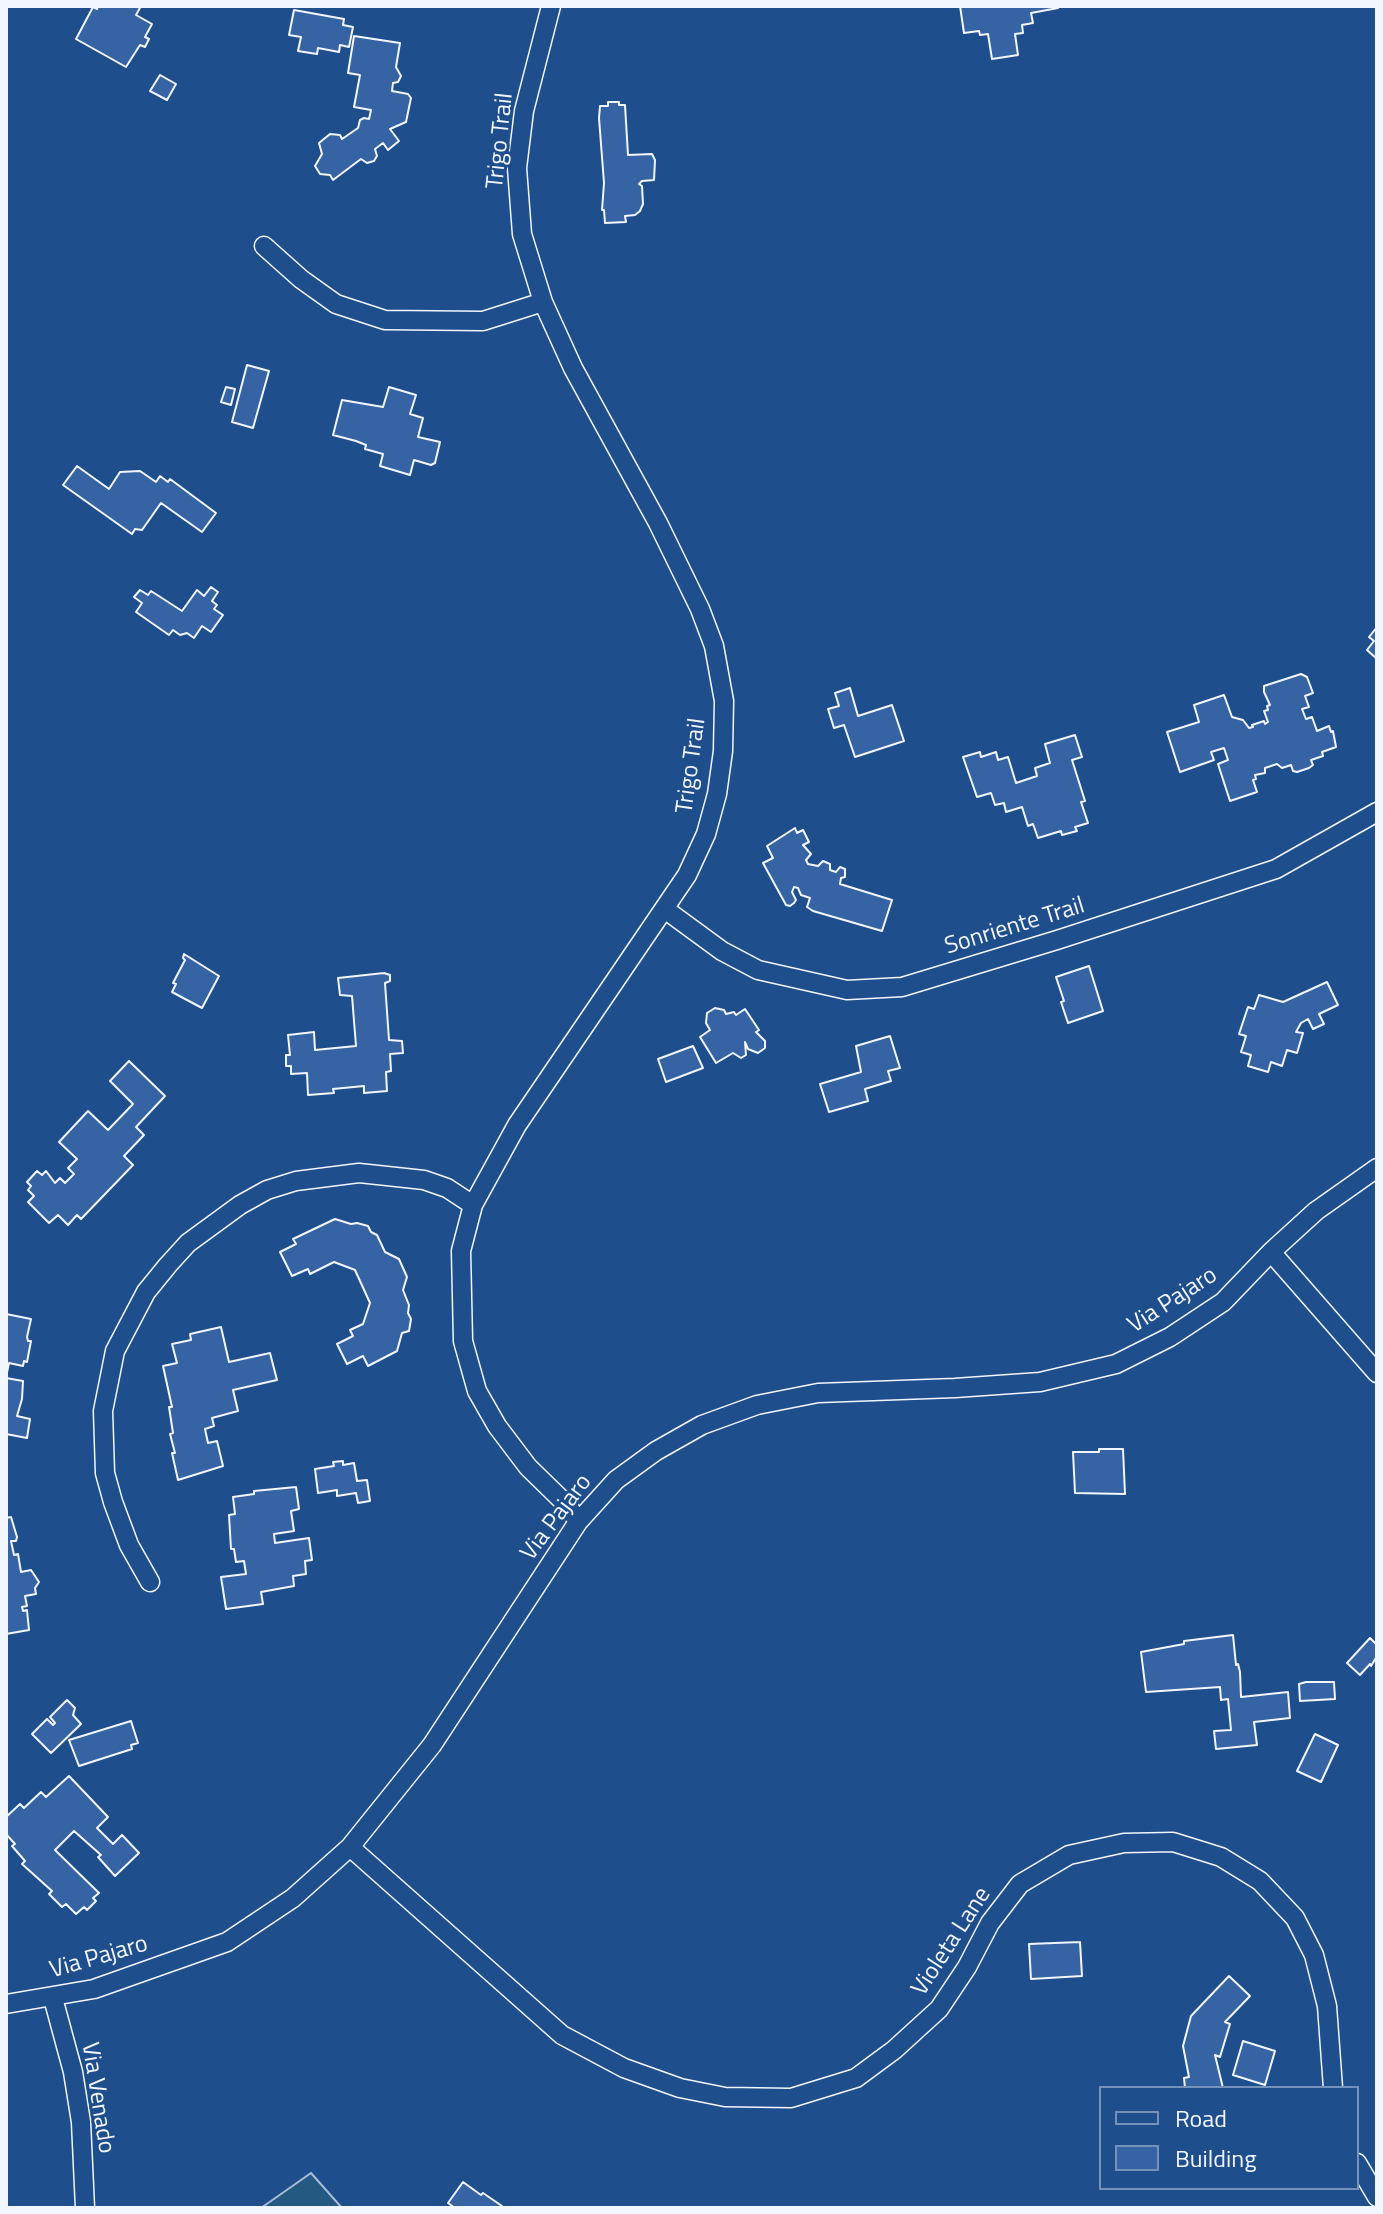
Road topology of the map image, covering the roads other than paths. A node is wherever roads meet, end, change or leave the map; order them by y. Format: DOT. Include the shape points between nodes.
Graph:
graph roads {
  1 [pos="551,6"];
  2 [pos="264,246"];
  3 [pos="543,302"];
  4 [pos="1377,812"];
  5 [pos="666,910"];
  6 [pos="1377,1168"];
  7 [pos="473,1205"];
  8 [pos="1271,1252"];
  9 [pos="1377,1373"];
  10 [pos="578,1522"];
  11 [pos="150,1582"];
  12 [pos="350,1847"];
  13 [pos="53,1998"];
  14 [pos="6,2004"];
  15 [pos="1333,2086"];
  16 [pos="1359,2166"];
  17 [pos="1377,2197"];
  18 [pos="85,2208"];
  1 -- 3 [label="street, Trigo Trail" via="524,111 517,168 522,234"];
  2 -- 3 [label="street" via="336,304 385,320 483,321"];
  3 -- 5 [label="street, Trigo Trail" via="658,523 714,646 724,701 717,794 706,834"];
  4 -- 5 [label="street, Sonriente Trail" via="1276,869 902,987 847,990 758,970"];
  5 -- 7 [label="street, Trigo Trail" via="517,1125"];
  6 -- 8 [label="street, Via Pajaro" via="1316,1211"];
  7 -- 10 [label="street, Trigo Trail" via="461,1251 468,1365 497,1426"];
  7 -- 11 [label="street" via="424,1180 359,1173 296,1181 231,1211 168,1265 146,1292 115,1351 103,1411 105,1473 129,1545"];
  8 -- 9 [label="street"];
  8 -- 10 [label="street, Via Pajaro" via="1223,1302 1116,1364 1040,1382 818,1393 757,1405 702,1425 656,1451 616,1480"];
  10 -- 12 [label="street, Via Pajaro" via="432,1745"];
  12 -- 13 [label="street, Via Pajaro" via="293,1898 227,1942"];
  12 -- 15 [label="street, Violeta Lane" via="562,2035 624,2068 680,2088 725,2097 791,2098 856,2078 939,2009 1020,1884 1069,1855 1124,1843 1173,1842 1221,1857 1260,1881 1295,1918 1314,1955 1327,2006"];
  13 -- 14 [label="street, Via Pajaro"];
  13 -- 18 [label="street, Via Venado" via="81,2122"];
  16 -- 17 [label="street"];
}
